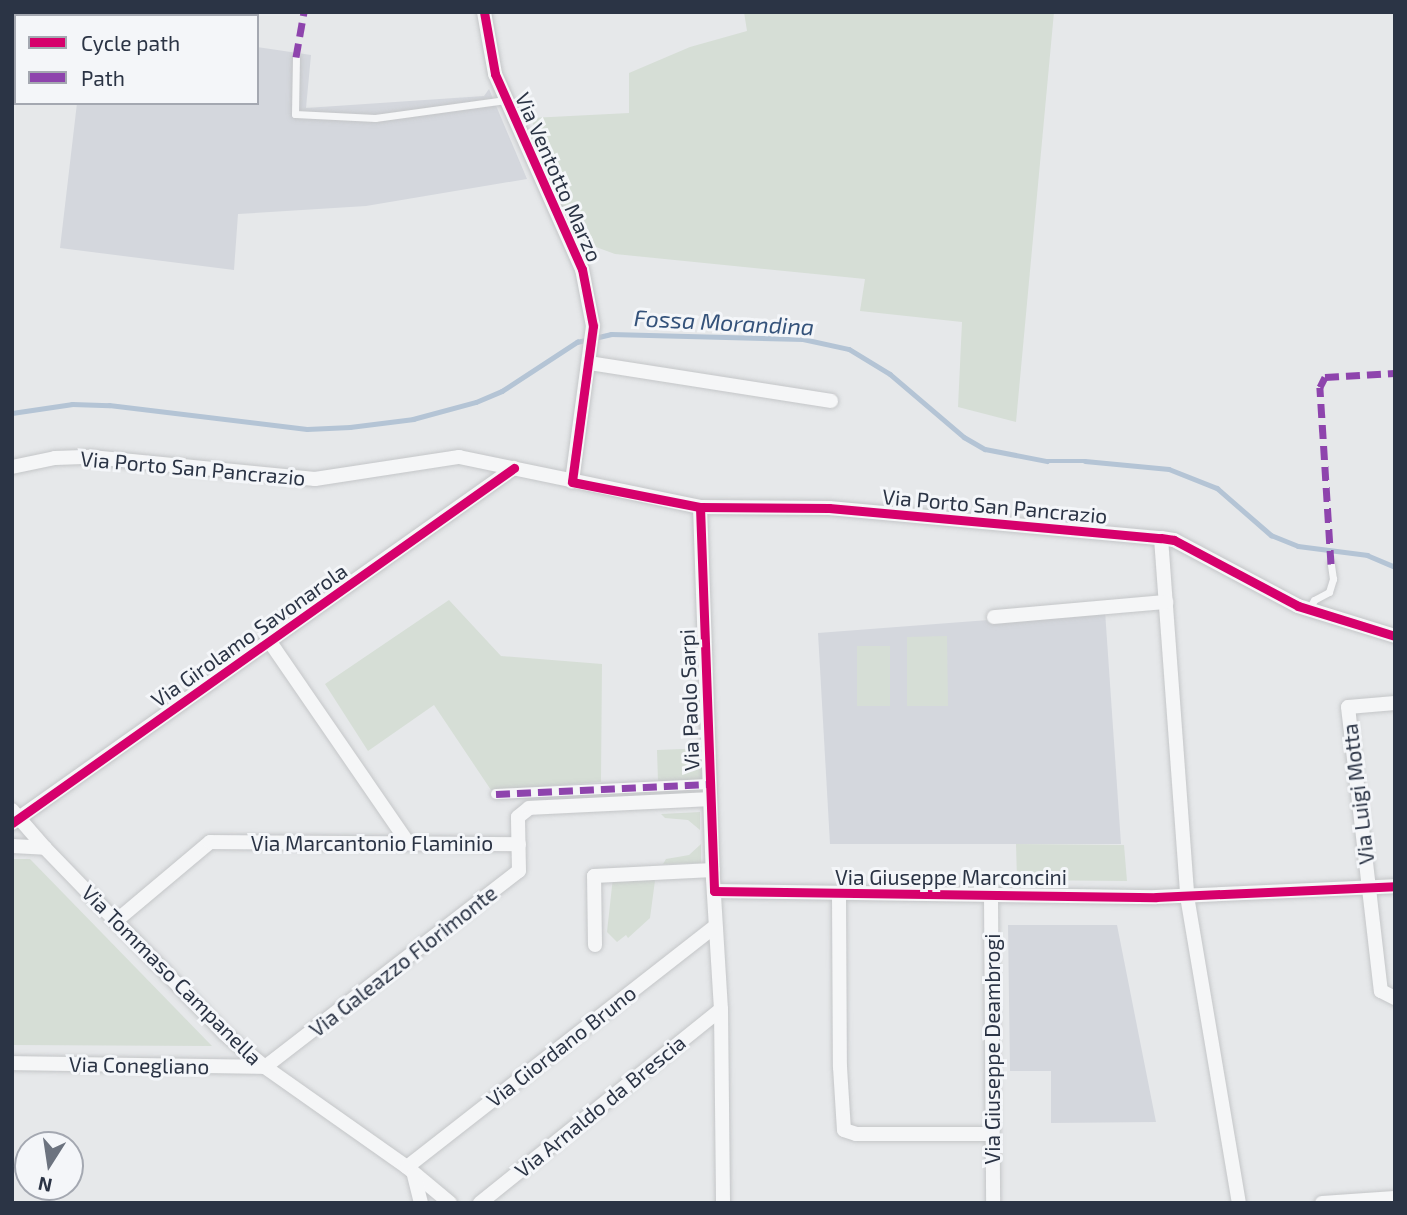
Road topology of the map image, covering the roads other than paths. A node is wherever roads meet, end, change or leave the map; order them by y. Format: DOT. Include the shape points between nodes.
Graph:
graph roads {
  1 [pos="484,12"];
  2 [pos="296,57"];
  3 [pos="506,100"];
  4 [pos="589,363"];
  5 [pos="831,401"];
  6 [pos="12,467"];
  7 [pos="514,468"];
  8 [pos="497,472"];
  9 [pos="572,482"];
  10 [pos="701,507"];
  11 [pos="1161,538"];
  12 [pos="1331,564"];
  13 [pos="1166,602"];
  14 [pos="1309,609"];
  15 [pos="994,617"];
  16 [pos="1395,636"];
  17 [pos="270,642"];
  18 [pos="1395,703"];
  19 [pos="709,791"];
  20 [pos="495,794"];
  21 [pos="15,817"];
  22 [pos="408,843"];
  23 [pos="519,844"];
  24 [pos="12,846"];
  25 [pos="45,848"];
  26 [pos="713,870"];
  27 [pos="1395,886"];
  28 [pos="1369,887"];
  29 [pos="714,891"];
  30 [pos="839,894"];
  31 [pos="991,896"];
  32 [pos="1187,896"];
  33 [pos="116,921"];
  34 [pos="715,926"];
  35 [pos="595,945"];
  36 [pos="1395,998"];
  37 [pos="721,1009"];
  38 [pos="12,1063"];
  39 [pos="265,1067"];
  40 [pos="992,1134"];
  41 [pos="410,1170"];
  42 [pos="1395,1198"];
  43 [pos="421,1203"];
  44 [pos="450,1203"];
  45 [pos="480,1203"];
  46 [pos="723,1203"];
  47 [pos="993,1203"];
  48 [pos="1239,1203"];
  49 [pos="1322,1203"];
  1 -- 3 [label="street, Via Ventotto Marzo" via="495,74"];
  2 -- 3 [label="lane" via="295,114 375,118"];
  3 -- 4 [label="street, Via Ventotto Marzo" via="582,269 593,326"];
  4 -- 5 [label="street"];
  4 -- 9 [label="street, Via Ventotto Marzo"];
  6 -- 8 [label="street, Via Porto San Pancrazio" via="55,457 91,457 315,479 459,457"];
  7 -- 8 [label="street, Via Girolamo Savonarola"];
  7 -- 9 [label="street, Via Porto San Pancrazio"];
  8 -- 17 [label="street, Via Girolamo Savonarola"];
  9 -- 10 [label="street, Via Porto San Pancrazio"];
  10 -- 11 [label="street, Via Porto San Pancrazio" via="829,508"];
  10 -- 19 [label="street, Via Paolo Sarpi"];
  11 -- 13 [label="street"];
  11 -- 14 [label="street, Via Porto San Pancrazio" via="1174,540"];
  12 -- 14 [label="lane" via="1329,592 1314,600"];
  13 -- 15 [label="street"];
  13 -- 32 [label="street"];
  14 -- 16 [label="street, Via Porto San Pancrazio"];
  17 -- 21 [label="street, Via Girolamo Savonarola"];
  17 -- 22 [label="street"];
  18 -- 28 [label="street, Via Luigi Motta" via="1348,707"];
  19 -- 20 [label="street"];
  19 -- 23 [label="street, Via Marcantonio Flaminio" via="529,807 518,817"];
  19 -- 26 [label="street, Via Paolo Sarpi"];
  21 -- 25 [label="street, Via Tommaso Campanella"];
  22 -- 23 [label="street, Via Marcantonio Flaminio"];
  22 -- 33 [label="street, Via Marcantonio Flaminio" via="211,842"];
  23 -- 39 [label="street, Via Galeazzo Florimonte" via="519,871"];
  24 -- 25 [label="street"];
  25 -- 33 [label="street, Via Tommaso Campanella"];
  26 -- 29 [label="street, Via Paolo Sarpi"];
  26 -- 35 [label="street" via="594,876"];
  27 -- 28 [label="street, Via Giuseppe Marconcini"];
  28 -- 32 [label="street, Via Giuseppe Marconcini"];
  28 -- 36 [label="street" via="1381,991"];
  29 -- 30 [label="street, Via Giuseppe Marconcini"];
  29 -- 34 [label="street, Via Paolo Sarpi"];
  30 -- 31 [label="street, Via Giuseppe Marconcini"];
  30 -- 40 [label="street" via="844,1130 856,1134"];
  31 -- 32 [label="street, Via Giuseppe Marconcini"];
  31 -- 40 [label="street, Via Giuseppe Deambrogi"];
  32 -- 48 [label="street"];
  33 -- 39 [label="street, Via Tommaso Campanella" via="224,1032"];
  34 -- 37 [label="street, Via Paolo Sarpi"];
  34 -- 41 [label="street, Via Giordano Bruno"];
  37 -- 45 [label="street, Via Arnaldo da Brescia"];
  37 -- 46 [label="street, Via Paolo Sarpi"];
  38 -- 39 [label="street, Via Conegliano"];
  39 -- 41 [label="street, Via Tommaso Campanella"];
  40 -- 47 [label="street, Via Giuseppe Deambrogi"];
  41 -- 43 [label="street"];
  41 -- 44 [label="street, Via Tommaso Campanella"];
  42 -- 49 [label="street"];
}
